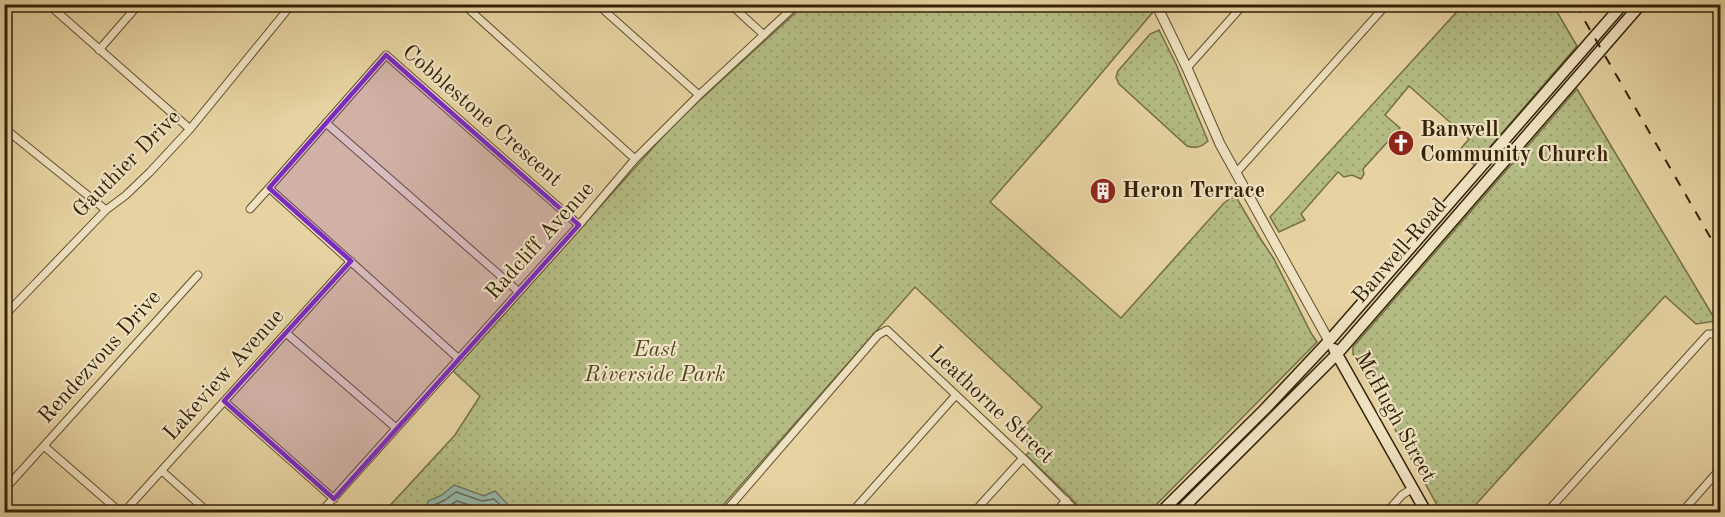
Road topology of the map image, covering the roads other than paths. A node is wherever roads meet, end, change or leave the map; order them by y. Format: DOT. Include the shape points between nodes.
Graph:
graph roads {
  1 [pos="48,4"];
  2 [pos="138,4"];
  3 [pos="292,4"];
  4 [pos="463,4"];
  5 [pos="597,4"];
  6 [pos="730,4"];
  7 [pos="798,4"];
  8 [pos="1156,4"];
  9 [pos="1244,4"];
  10 [pos="1387,4"];
  11 [pos="1623,4"];
  12 [pos="1641,4"];
  13 [pos="764,35"];
  14 [pos="99,50"];
  15 [pos="1187,68"];
  16 [pos="699,95"];
  17 [pos="326,123"];
  18 [pos="4,128"];
  19 [pos="190,129"];
  20 [pos="635,159"];
  21 [pos="1236,173"];
  22 [pos="269,188"];
  23 [pos="250,209"];
  24 [pos="106,210"];
  25 [pos="579,225"];
  26 [pos="351,261"];
  27 [pos="198,275"];
  28 [pos="519,292"];
  29 [pos="6,311"];
  30 [pos="286,333"];
  31 [pos="1329,340"];
  32 [pos="1720,343"];
  33 [pos="1337,354"];
  34 [pos="459,358"];
  35 [pos="955,396"];
  36 [pos="224,401"];
  37 [pos="396,428"];
  38 [pos="44,446"];
  39 [pos="1023,458"];
  40 [pos="1720,469"];
  41 [pos="162,471"];
  42 [pos="1413,488"];
  43 [pos="4,490"];
  44 [pos="334,499"];
  45 [pos="1066,500"];
  46 [pos="1424,510"];
  47 [pos="122,513"];
  48 [pos="208,513"];
  49 [pos="321,513"];
  50 [pos="725,513"];
  51 [pos="852,513"];
  52 [pos="974,513"];
  53 [pos="1056,513"];
  54 [pos="1077,513"];
  55 [pos="1161,513"];
  56 [pos="1179,513"];
  57 [pos="1387,513"];
  58 [pos="1412,513"];
  59 [pos="1547,513"];
  60 [pos="1682,513"];
  1 -- 14 [label="street"];
  2 -- 14 [label="street"];
  3 -- 19 [label="street, Gauthier Drive"];
  4 -- 20 [label="street"];
  5 -- 16 [label="street"];
  6 -- 13 [label="street"];
  7 -- 13 [label="street, Radcliff Avenue"];
  8 -- 15 [label="street"];
  9 -- 15 [label="street"];
  10 -- 21 [label="street"];
  11 -- 31 [label="main road, Banwell Road"];
  12 -- 33 [label="main road, Banwell Road"];
  13 -- 16 [label="street, Radcliff Avenue"];
  14 -- 19 [label="street"];
  15 -- 21 [label="street"];
  16 -- 20 [label="street, Radcliff Avenue"];
  17 -- 22 [label="street, Cobblestone Crescent"];
  17 -- 25 [label="street, Cobblestone Crescent" via="386,55"];
  17 -- 28 [label="street"];
  18 -- 24 [label="street"];
  19 -- 24 [label="street, Gauthier Drive" via="150,172"];
  20 -- 25 [label="street, Radcliff Avenue"];
  21 -- 31 [label="street"];
  22 -- 23 [label="street, Cobblestone Crescent"];
  22 -- 26 [label="street"];
  24 -- 29 [label="street, Gauthier Drive"];
  25 -- 28 [label="street, Radcliff Avenue"];
  26 -- 30 [label="street, Lakeview Avenue"];
  26 -- 34 [label="street"];
  27 -- 38 [label="street, Rendezvous Drive"];
  28 -- 34 [label="street, Radcliff Avenue"];
  30 -- 36 [label="street, Lakeview Avenue"];
  30 -- 37 [label="street"];
  31 -- 33 [label="main road, McHugh Street"];
  31 -- 55 [label="main road, Banwell Road"];
  32 -- 59 [label="street" via="1715,334 1708,334"];
  33 -- 42 [label="main road, McHugh Street"];
  33 -- 56 [label="main road, Banwell Road"];
  34 -- 37 [label="street, Radcliff Avenue"];
  35 -- 39 [label="street, Leathorne Street"];
  35 -- 50 [label="street, Leathorne Street" via="887,330 878,335"];
  35 -- 51 [label="street"];
  36 -- 41 [label="street, Lakeview Avenue"];
  36 -- 44 [label="street"];
  37 -- 44 [label="street, Radcliff Avenue"];
  38 -- 43 [label="street, Rendezvous Drive"];
  38 -- 47 [label="street"];
  39 -- 45 [label="street, Leathorne Street"];
  39 -- 52 [label="street"];
  40 -- 60 [label="street"];
  41 -- 47 [label="street, Lakeview Avenue"];
  41 -- 48 [label="street"];
  42 -- 46 [label="main road, McHugh Street"];
  42 -- 57 [label="street"];
  44 -- 49 [label="street, Radcliff Avenue"];
  45 -- 53 [label="street"];
  45 -- 54 [label="street, Leathorne Street"];
  46 -- 58 [label="street"];
}
